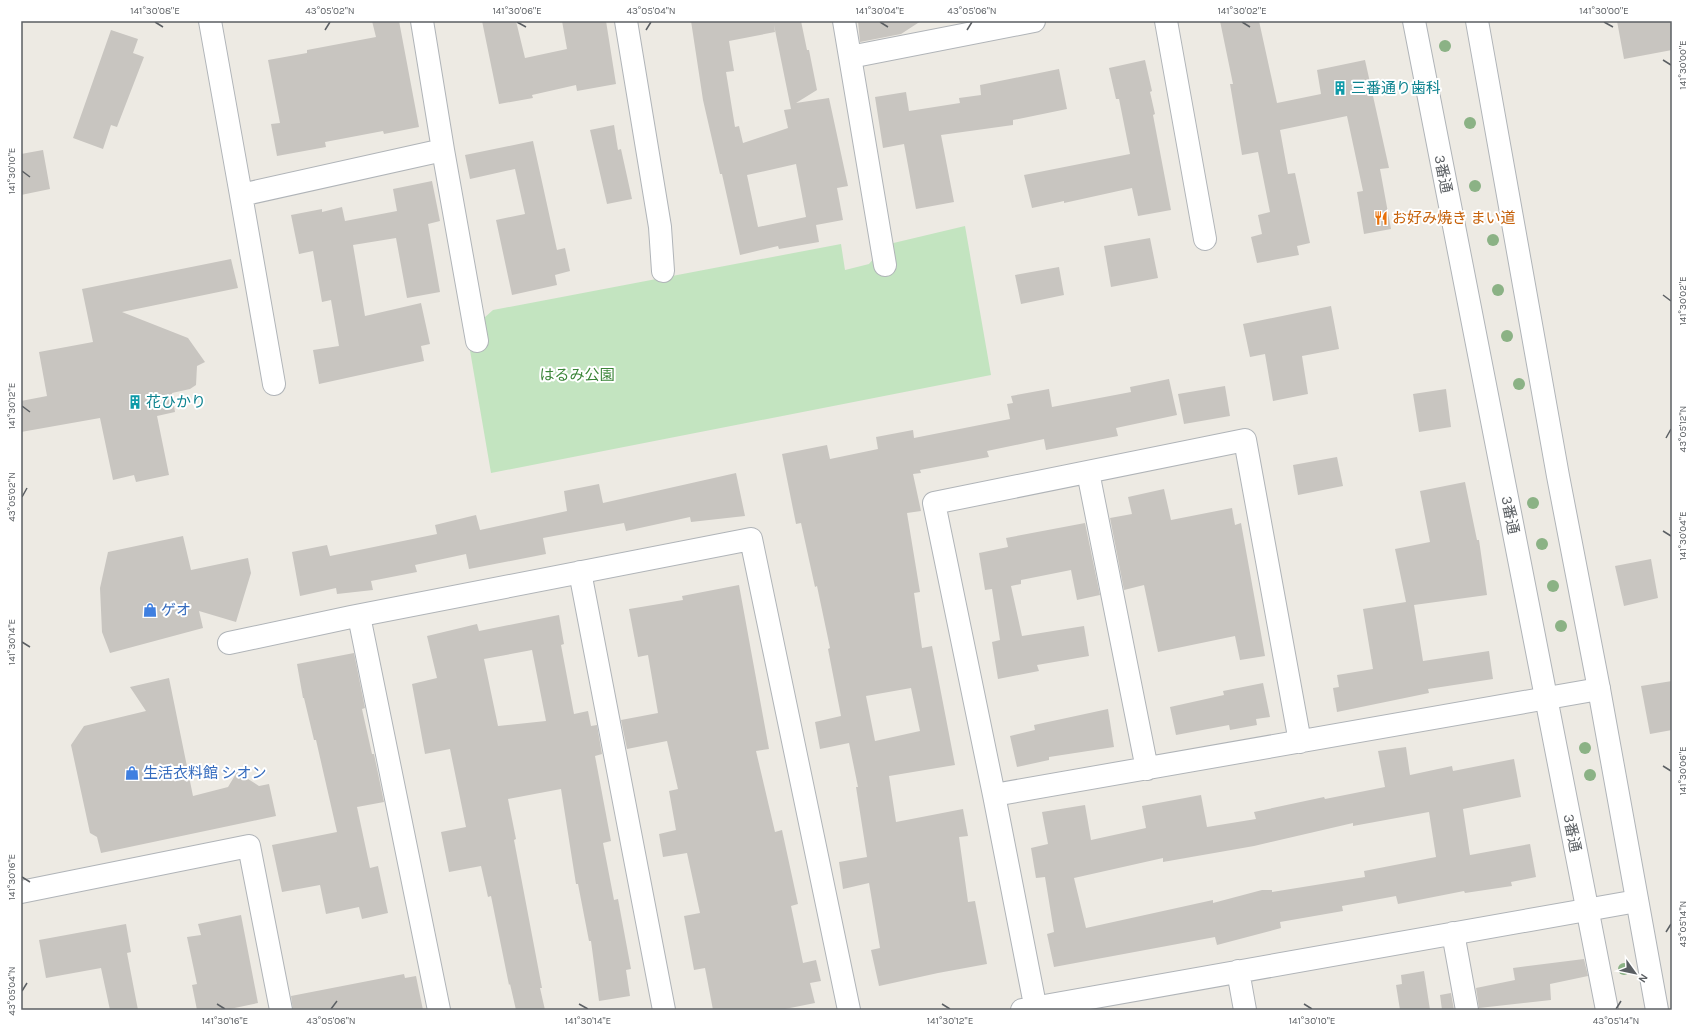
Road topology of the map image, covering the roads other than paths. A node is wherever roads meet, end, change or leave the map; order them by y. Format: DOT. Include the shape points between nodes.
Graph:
graph roads {
  1 [pos="210,21"];
  2 [pos="422,21"];
  3 [pos="626,21"];
  4 [pos="844,21"];
  5 [pos="1034,21"];
  6 [pos="1166,21"];
  7 [pos="1414,21"];
  8 [pos="1477,21"];
  9 [pos="850,57"];
  10 [pos="443,150"];
  11 [pos="241,195"];
  12 [pos="1205,239"];
  13 [pos="885,265"];
  14 [pos="663,271"];
  15 [pos="477,341"];
  16 [pos="274,384"];
  17 [pos="1088,472"];
  18 [pos="580,572"];
  19 [pos="359,616"];
  20 [pos="228,643"];
  21 [pos="1599,689"];
  22 [pos="1546,699"];
  23 [pos="1300,742"];
  24 [pos="1147,769"];
  25 [pos="994,795"];
  26 [pos="21,892"];
  27 [pos="1637,901"];
  28 [pos="1587,909"];
  29 [pos="1453,933"];
  30 [pos="1238,971"];
  31 [pos="1031,1009"];
  32 [pos="281,1010"];
  33 [pos="440,1010"];
  34 [pos="664,1010"];
  35 [pos="849,1010"];
  36 [pos="1245,1010"];
  37 [pos="1467,1010"];
  38 [pos="1607,1010"];
  39 [pos="1657,1010"];
  1 -- 11 [label="street"];
  2 -- 10 [label="street"];
  3 -- 14 [label="street" via="660,227"];
  4 -- 9 [label="street"];
  5 -- 9 [label="street"];
  6 -- 12 [label="street"];
  7 -- 22 [label="street, 3番通"];
  8 -- 21 [label="street" via="1558,476"];
  9 -- 13 [label="street"];
  10 -- 11 [label="street"];
  10 -- 15 [label="street"];
  11 -- 16 [label="street"];
  17 -- 23 [label="street" via="1245,440"];
  17 -- 24 [label="street"];
  17 -- 25 [label="street" via="934,503"];
  18 -- 19 [label="street"];
  18 -- 34 [label="street"];
  18 -- 35 [label="street" via="751,539"];
  19 -- 20 [label="street"];
  19 -- 33 [label="street"];
  21 -- 22 [label="street"];
  21 -- 27 [label="street"];
  22 -- 23 [label="street"];
  22 -- 28 [label="street, 3番通"];
  23 -- 24 [label="street"];
  24 -- 25 [label="street"];
  25 -- 31 [label="street"];
  26 -- 32 [label="street" via="249,846"];
  27 -- 28 [label="street"];
  27 -- 39 [label="street"];
  28 -- 29 [label="street"];
  28 -- 38 [label="street, 3番通"];
  29 -- 30 [label="street"];
  29 -- 37 [label="street"];
  30 -- 31 [label="street"];
  30 -- 36 [label="street"];
}
